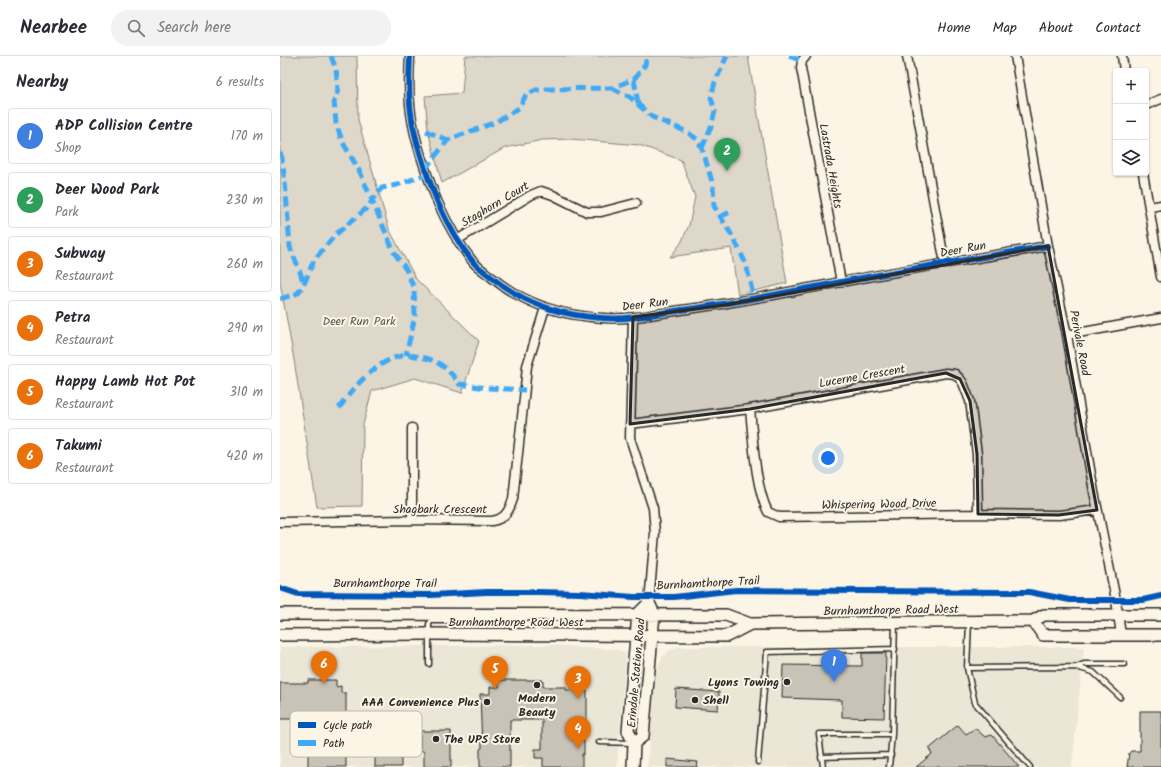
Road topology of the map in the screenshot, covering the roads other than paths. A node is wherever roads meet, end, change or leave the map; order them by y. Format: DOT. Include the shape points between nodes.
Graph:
graph roads {
  1 [pos="410,56"];
  2 [pos="806,56"];
  3 [pos="907,56"];
  4 [pos="1015,56"];
  5 [pos="1122,56"];
  6 [pos="1124,68"];
  7 [pos="1161,99"];
  8 [pos="1148,104"];
  9 [pos="1144,176"];
  10 [pos="636,202"];
  11 [pos="1161,206"];
  12 [pos="1150,207"];
  13 [pos="458,240"];
  14 [pos="1048,246"];
  15 [pos="944,264"];
  16 [pos="1161,277"];
  17 [pos="840,282"];
  18 [pos="545,308"];
  19 [pos="633,317"];
  20 [pos="1161,318"];
  21 [pos="1067,335"];
  22 [pos="750,408"];
  23 [pos="630,424"];
  24 [pos="412,428"];
  25 [pos="1097,510"];
  26 [pos="978,514"];
  27 [pos="412,520"];
  28 [pos="280,522"];
  29 [pos="649,603"];
  30 [pos="280,614"];
  31 [pos="481,614"];
  32 [pos="638,614"];
  33 [pos="654,614"];
  34 [pos="1118,615"];
  35 [pos="1161,615"];
  36 [pos="1033,621"];
  37 [pos="969,622"];
  38 [pos="895,623"];
  39 [pos="750,624"];
  40 [pos="428,634"];
  41 [pos="280,635"];
  42 [pos="1121,635"];
  43 [pos="1161,635"];
  44 [pos="637,636"];
  45 [pos="652,636"];
  46 [pos="895,649"];
  47 [pos="428,664"];
  48 [pos="1124,664"];
  49 [pos="1076,667"];
  50 [pos="968,668"];
  51 [pos="1120,697"];
  52 [pos="892,734"];
  53 [pos="600,742"];
  54 [pos="634,743"];
  55 [pos="890,755"];
  56 [pos="821,757"];
  57 [pos="758,762"];
  58 [pos="633,767"];
  59 [pos="823,767"];
  60 [pos="889,767"];
  61 [pos="1030,767"];
  1 -- 13 [label="street, Deer Run" via="411,114 418,146 443,215"];
  2 -- 17 [label="street, Lastrada Heights" via="801,68"];
  3 -- 15 [label="street"];
  4 -- 14 [label="street, Perivale Road"];
  5 -- 6 [label="street"];
  7 -- 8 [label="street"];
  9 -- 12 [label="street"];
  10 -- 13 [label="street, Staghorn Court" via="601,212 587,212 541,191 530,195"];
  11 -- 12 [label="street"];
  12 -- 16 [label="street"];
  13 -- 18 [label="street, Deer Run" via="476,265 496,282 521,298"];
  14 -- 15 [label="street, Deer Run"];
  14 -- 21 [label="street, Perivale Road"];
  15 -- 17 [label="street, Deer Run"];
  17 -- 19 [label="street, Deer Run" via="725,305"];
  18 -- 19 [label="street, Deer Run" via="604,318"];
  18 -- 27 [label="street, Shagbark Crescent" via="527,366 513,499 505,516 492,521"];
  19 -- 23 [label="street, Erindale Station Road"];
  20 -- 21 [label="street"];
  21 -- 25 [label="street, Perivale Road"];
  22 -- 23 [label="street, Lucerne Crescent"];
  22 -- 26 [label="street, Whispering Wood Drive" via="759,484 768,512 779,517"];
  22 -- 26 [label="street, Lucerne Crescent" via="946,372 955,374 963,383 970,401 977,454"];
  23 -- 29 [label="street, Erindale Station Road" via="630,438 652,508 655,533"];
  24 -- 27 [label="street"];
  25 -- 26 [label="street, Whispering Wood Drive" via="1059,515"];
  25 -- 34 [label="street, Perivale Road"];
  27 -- 28 [label="street, Shagbark Crescent"];
  29 -- 32 [label="main road, Erindale Station Road"];
  29 -- 33 [label="main road, Erindale Station Road"];
  30 -- 31 [label="main road, Burnhamthorpe Road West"];
  31 -- 32 [label="main road, Burnhamthorpe Road West"];
  31 -- 40 [label="lane" via="473,621 431,621"];
  32 -- 33 [label="main road, Burnhamthorpe Road West"];
  32 -- 44 [label="main road, Erindale Station Road"];
  33 -- 39 [label="main road, Burnhamthorpe Road West" via="726,615"];
  33 -- 45 [label="main road, Erindale Station Road"];
  34 -- 35 [label="main road, Burnhamthorpe Road West"];
  34 -- 36 [label="main road, Burnhamthorpe Road West" via="1044,615"];
  34 -- 42 [label="street, Perivale Road"];
  36 -- 37 [label="main road, Burnhamthorpe Road West"];
  36 -- 42 [label="main road" via="1043,635"];
  37 -- 38 [label="main road, Burnhamthorpe Road West"];
  37 -- 50 [label="lane"];
  38 -- 39 [label="main road, Burnhamthorpe Road West"];
  38 -- 46 [label="lane"];
  39 -- 45 [label="main road, Burnhamthorpe Road West" via="727,636"];
  40 -- 41 [label="main road, Burnhamthorpe Road West"];
  40 -- 44 [label="main road, Burnhamthorpe Road West"];
  40 -- 47 [label="lane"];
  42 -- 43 [label="main road"];
  44 -- 45 [label="main road, Burnhamthorpe Road West"];
  44 -- 54 [label="main road, Erindale Station Road" via="628,731"];
  45 -- 54 [label="main road, Erindale Station Road" via="643,736"];
  46 -- 52 [label="lane"];
  46 -- 57 [label="lane" via="767,652"];
  48 -- 49 [label="lane" via="1084,664"];
  49 -- 50 [label="lane"];
  49 -- 51 [label="lane" via="1093,672"];
  50 -- 61 [label="lane" via="975,703"];
  52 -- 55 [label="lane"];
  52 -- 56 [label="lane" via="819,734"];
  53 -- 54 [label="lane"];
  54 -- 58 [label="main road, Erindale Station Road"];
  55 -- 56 [label="lane"];
  55 -- 60 [label="lane"];
  56 -- 59 [label="lane"];
}
